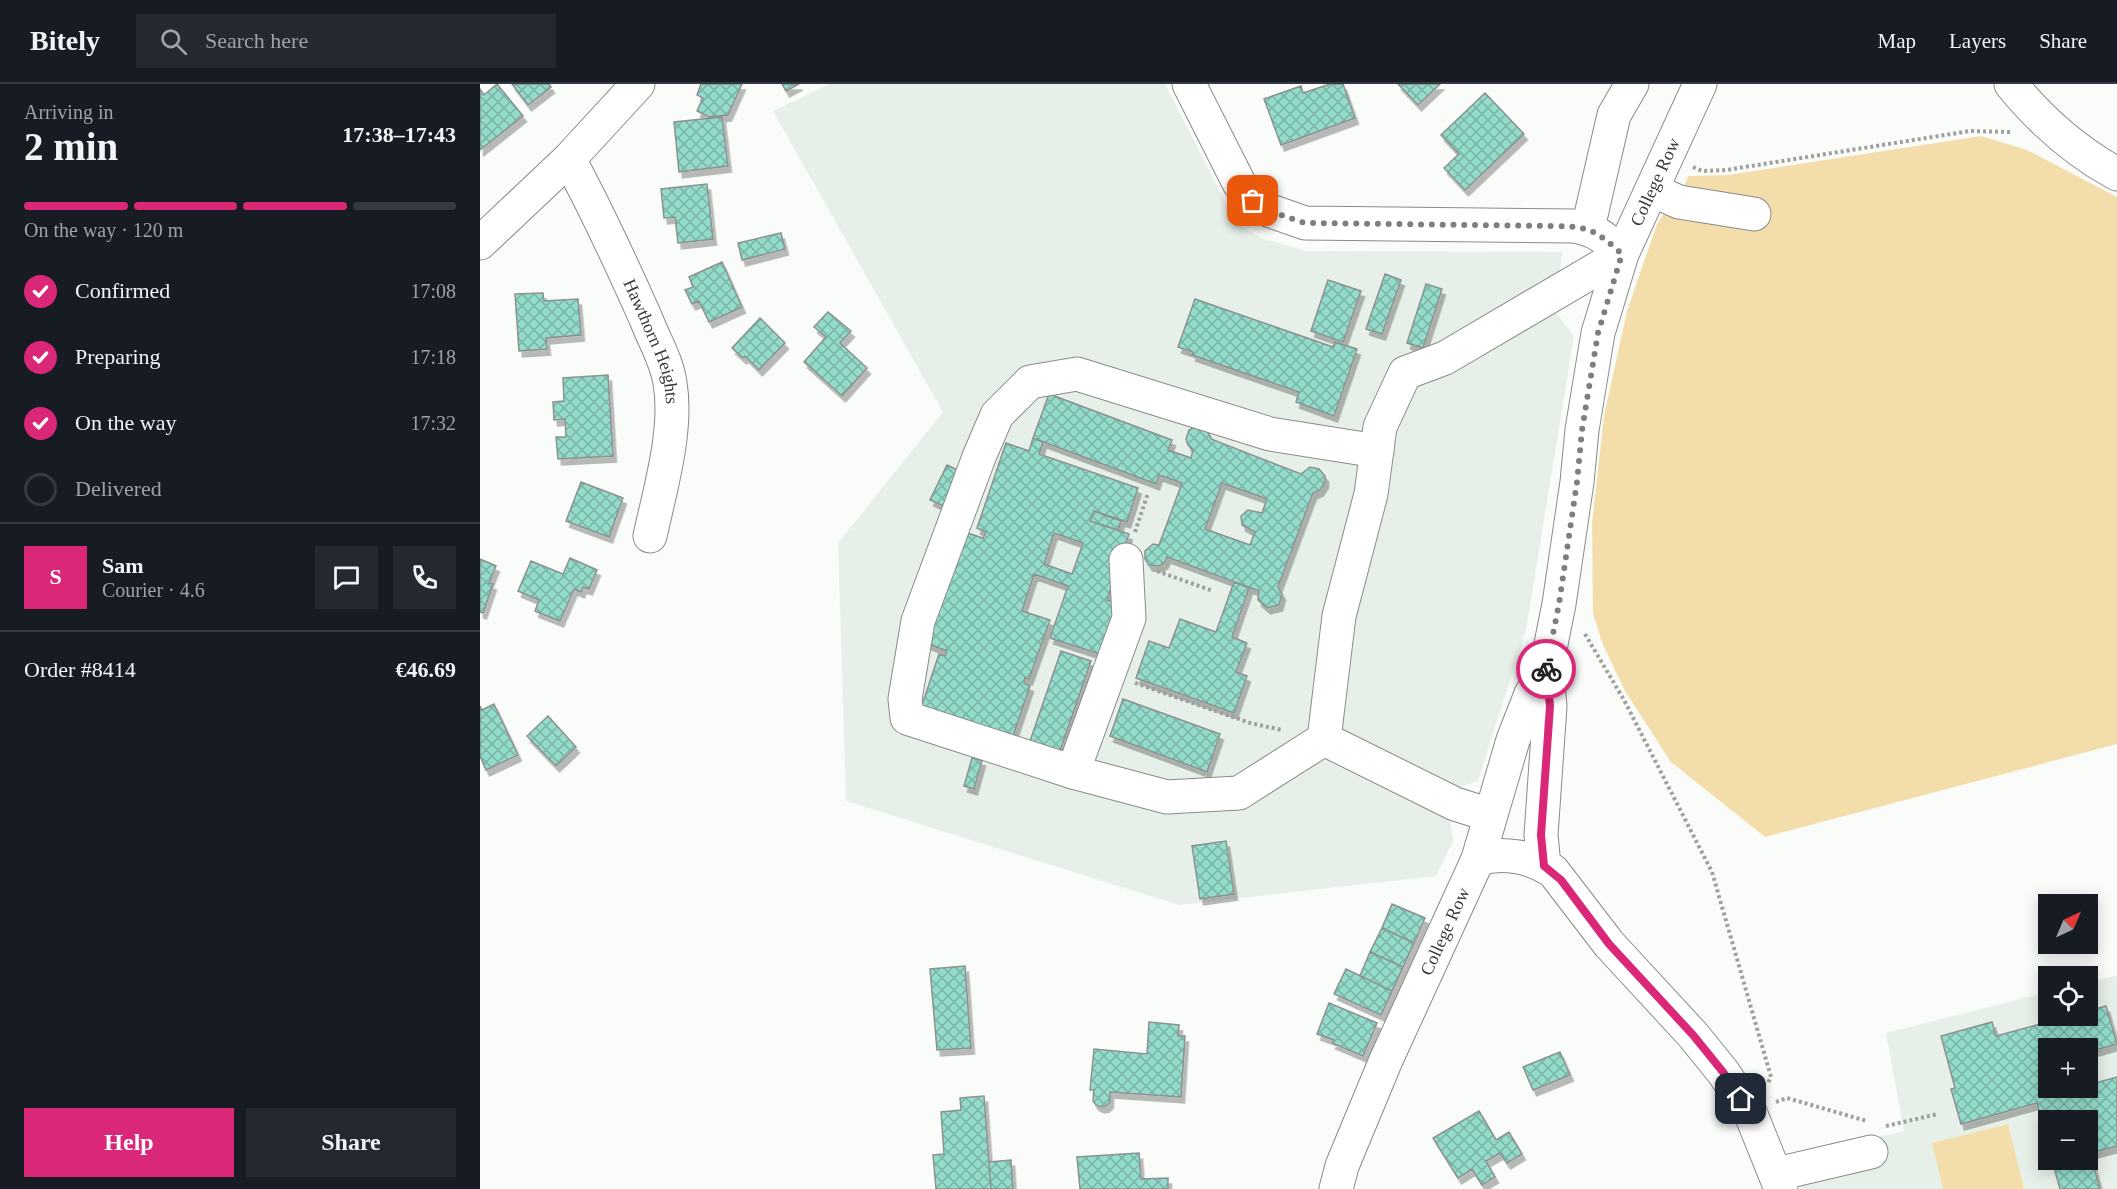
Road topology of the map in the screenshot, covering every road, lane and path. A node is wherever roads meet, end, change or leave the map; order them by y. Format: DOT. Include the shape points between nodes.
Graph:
graph roads {
  1 [pos="638,84"];
  2 [pos="1189,84"];
  3 [pos="1632,84"];
  4 [pos="1700,84"];
  5 [pos="2011,84"];
  6 [pos="2002,131"];
  7 [pos="569,159"];
  8 [pos="1702,171"];
  9 [pos="2117,174"];
  10 [pos="1652,190"];
  11 [pos="1754,214"];
  12 [pos="1588,228"];
  13 [pos="480,243"];
  14 [pos="1622,254"];
  15 [pos="1377,451"];
  16 [pos="650,536"];
  17 [pos="1126,560"];
  18 [pos="1559,604"];
  19 [pos="1546,669"];
  20 [pos="1109,675"];
  21 [pos="1324,740"];
  22 [pos="1073,772"];
  23 [pos="1491,815"];
  24 [pos="1478,859"];
  25 [pos="1544,866"];
  26 [pos="1750,1112"];
  27 [pos="1938,1114"];
  28 [pos="1876,1133"];
  29 [pos="1779,1182"];
  30 [pos="1336,1189"];
  1 -- 7 [label="street"];
  2 -- 12 [label="street" via="1243,189 1259,205 1280,216 1305,223"];
  3 -- 12 [label="street" via="1614,115"];
  4 -- 10 [label="street, College Row"];
  5 -- 9 [label="street" via="2074,148"];
  6 -- 8 [label="path" via="1970,131"];
  7 -- 13 [label="street"];
  7 -- 16 [label="street, Hawthorn Heights" via="632,287 670,382 666,465"];
  10 -- 11 [label="street" via="1679,202"];
  10 -- 14 [label="street, College Row"];
  12 -- 14 [label="street"];
  14 -- 15 [label="street" via="1444,358 1405,374 1380,427"];
  14 -- 18 [label="street, College Row" via="1598,333"];
  15 -- 21 [label="street" via="1371,494 1339,616"];
  15 -- 22 [label="street" via="1270,434 1077,374 1030,382 997,415 918,621 905,699 908,717"];
  17 -- 20 [label="street" via="1129,618"];
  18 -- 19 [label="street, College Row"];
  18 -- 26 [label="path" via="1581,627 1624,700 1712,872 1771,1077"];
  19 -- 23 [label="street, College Row" via="1531,694 1513,740"];
  19 -- 25 [label="street, College Row" via="1550,706 1541,835"];
  20 -- 21 [label="path" via="1250,723"];
  20 -- 22 [label="street"];
  21 -- 22 [label="street" via="1239,793 1167,797"];
  21 -- 23 [label="street" via="1455,804"];
  23 -- 24 [label="street, College Row"];
  24 -- 25 [label="street" via="1517,856"];
  24 -- 30 [label="street, College Row" via="1386,1060"];
  25 -- 26 [label="street" via="1557,876 1609,944 1693,1035"];
  26 -- 28 [label="path" via="1786,1098"];
  26 -- 29 [label="street"];
  27 -- 28 [label="path"];
  28 -- 29 [label="street"];
}
